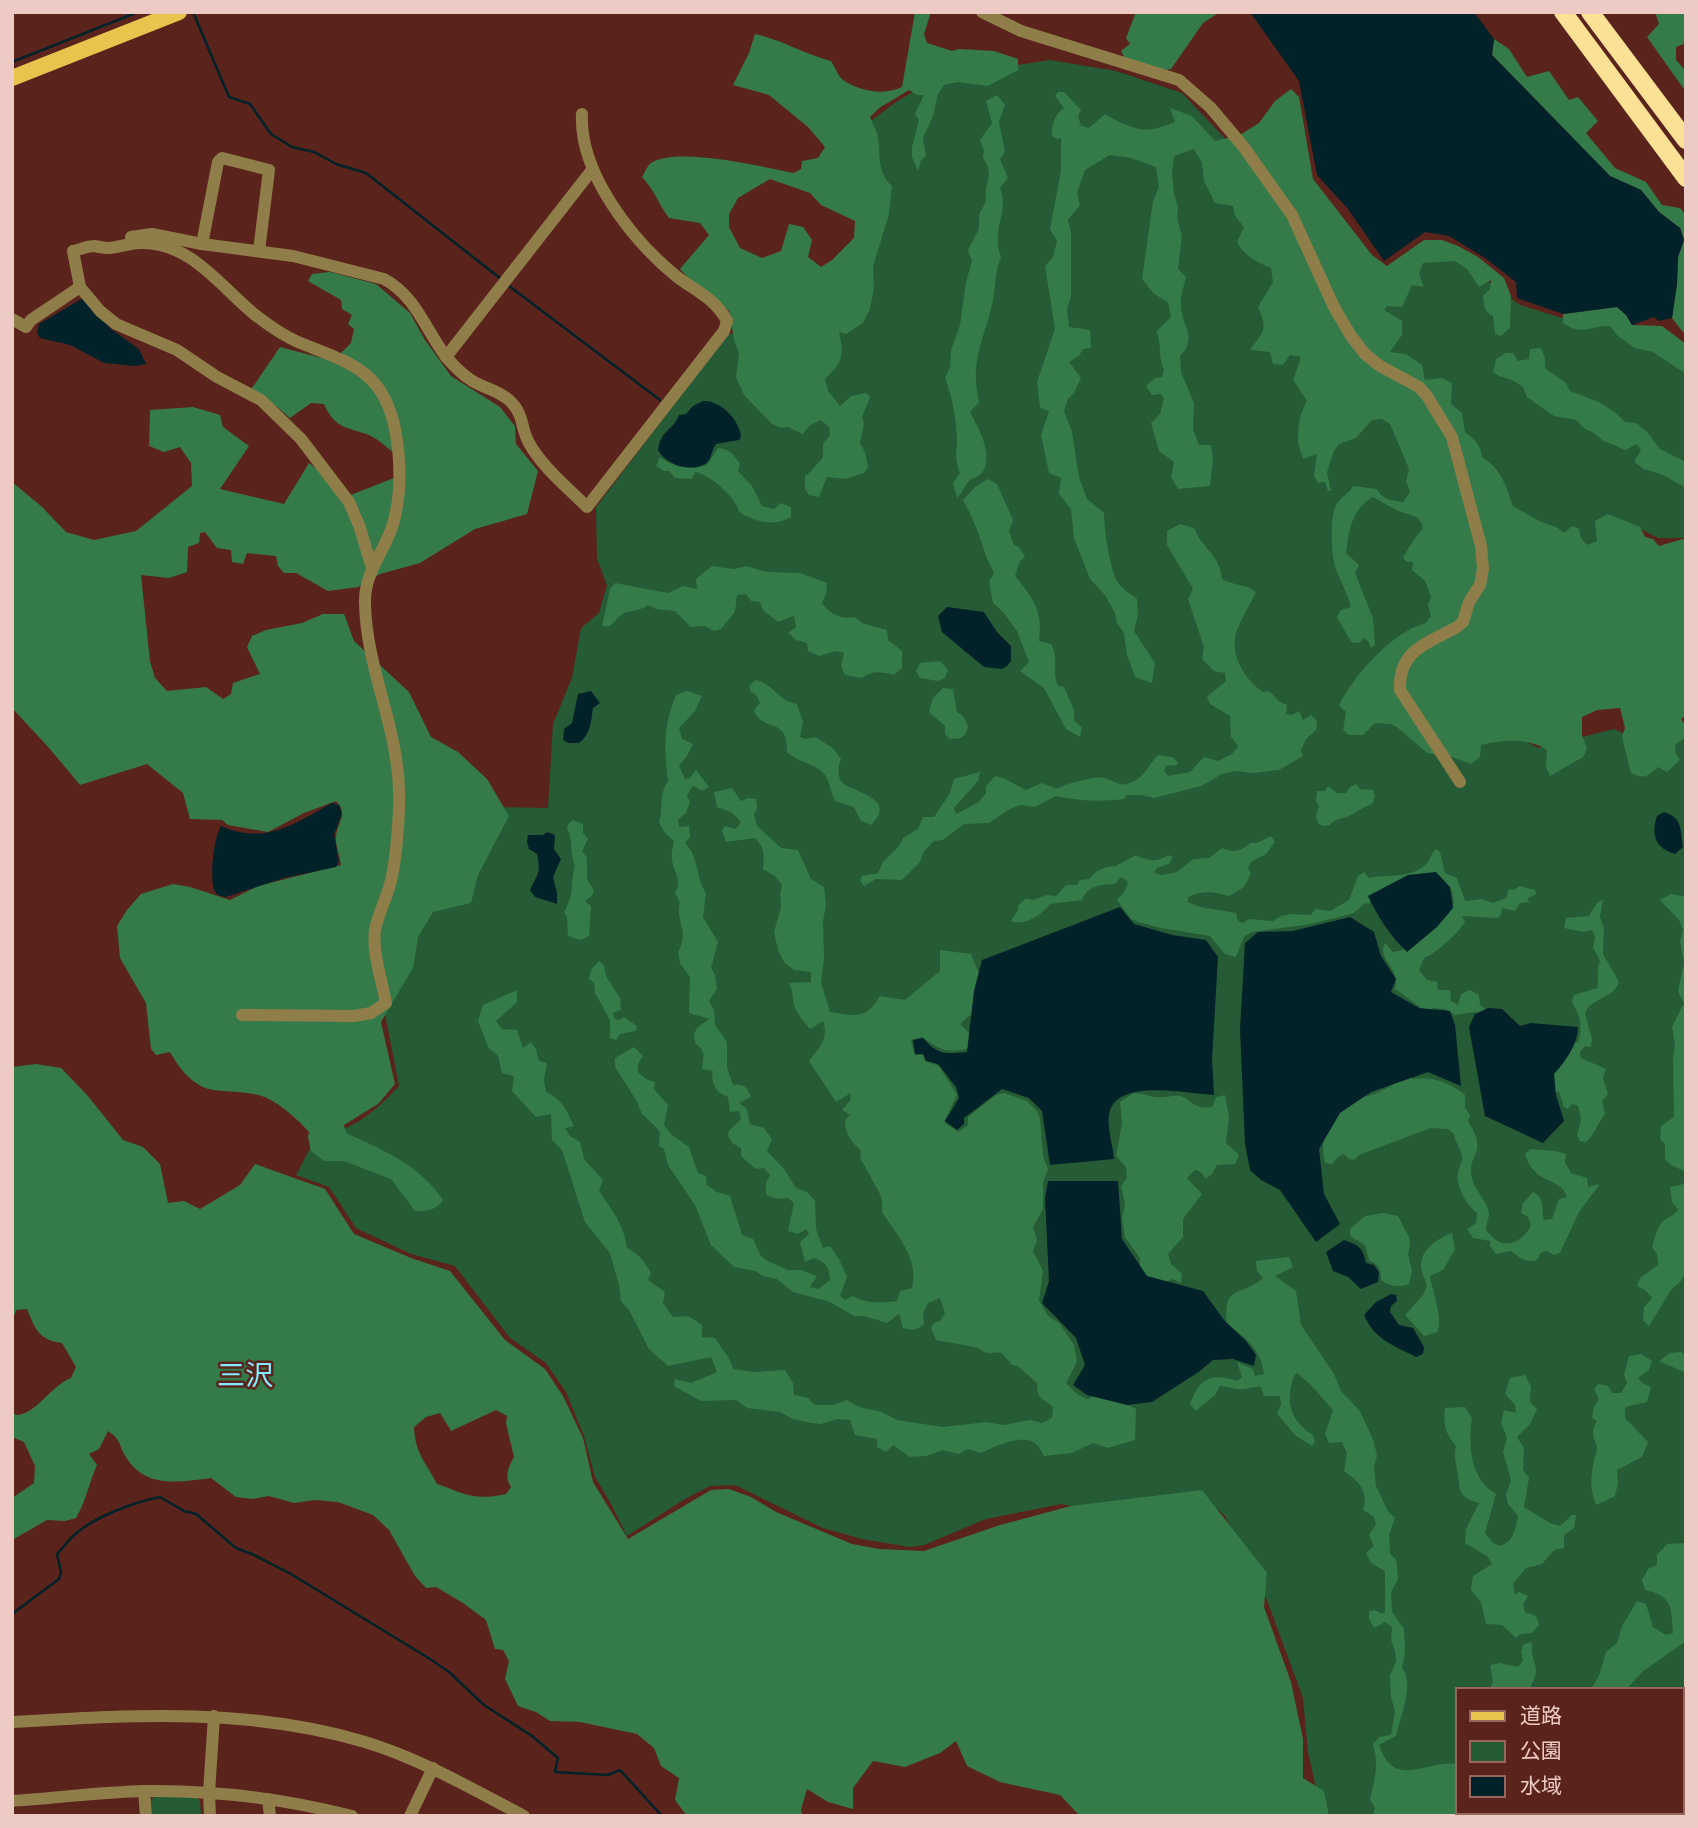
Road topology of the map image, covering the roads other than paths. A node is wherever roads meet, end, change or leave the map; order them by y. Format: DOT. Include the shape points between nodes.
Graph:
graph roads {
  1 [pos="179,12"];
  2 [pos="982,12"];
  3 [pos="1563,12"];
  4 [pos="1590,12"];
  5 [pos="12,78"];
  6 [pos="582,114"];
  7 [pos="1686,140"];
  8 [pos="592,170"];
  9 [pos="1686,178"];
  10 [pos="202,244"];
  11 [pos="93,246"];
  12 [pos="258,251"];
  13 [pos="80,287"];
  14 [pos="12,319"];
  15 [pos="446,357"];
  16 [pos="372,568"];
  17 [pos="1460,782"];
  18 [pos="242,1016"];
  19 [pos="214,1716"];
  20 [pos="12,1722"];
  21 [pos="433,1768"];
  22 [pos="144,1791"];
  23 [pos="209,1793"];
  24 [pos="268,1799"];
  25 [pos="12,1801"];
  26 [pos="146,1816"];
  27 [pos="210,1816"];
  28 [pos="270,1816"];
  29 [pos="352,1816"];
  30 [pos="410,1816"];
  31 [pos="524,1816"];
  1 -- 5 [label="main road"];
  2 -- 17 [label="street" via="1021,31 1163,74 1190,88 1244,146 1287,206 1342,322 1358,345 1380,366 1419,387 1446,424 1472,510 1483,569 1463,622 1408,656 1399,680 1400,690"];
  3 -- 9 [label="highway"];
  4 -- 7 [label="highway"];
  6 -- 8 [label="street"];
  8 -- 15 [label="street"];
  8 -- 15 [label="street" via="610,203 659,262 711,299 727,321 724,331 587,507 539,460 527,440 521,413 508,398 472,381"];
  10 -- 11 [label="street" via="152,234"];
  10 -- 12 [label="street"];
  10 -- 12 [label="street" via="222,158 269,170"];
  11 -- 13 [label="street" via="73,251"];
  11 -- 16 [label="street" via="142,242 177,250 198,262 273,330 326,351 376,384 393,419 398,495 393,525"];
  12 -- 15 [label="street" via="384,279 418,312"];
  13 -- 14 [label="street" via="26,327"];
  13 -- 16 [label="street" via="116,324 177,350 261,400 301,439 349,502"];
  16 -- 18 [label="street" via="364,600 368,646 391,728 399,791 391,883 375,930 386,1003 372,1013 354,1016"];
  19 -- 20 [label="street"];
  19 -- 21 [label="street" via="291,1724 366,1742"];
  19 -- 23 [label="street"];
  21 -- 30 [label="street"];
  21 -- 31 [label="street"];
  22 -- 23 [label="street"];
  22 -- 25 [label="street"];
  22 -- 26 [label="street"];
  23 -- 24 [label="street"];
  23 -- 27 [label="street"];
  24 -- 28 [label="street"];
  24 -- 29 [label="street"];
}
